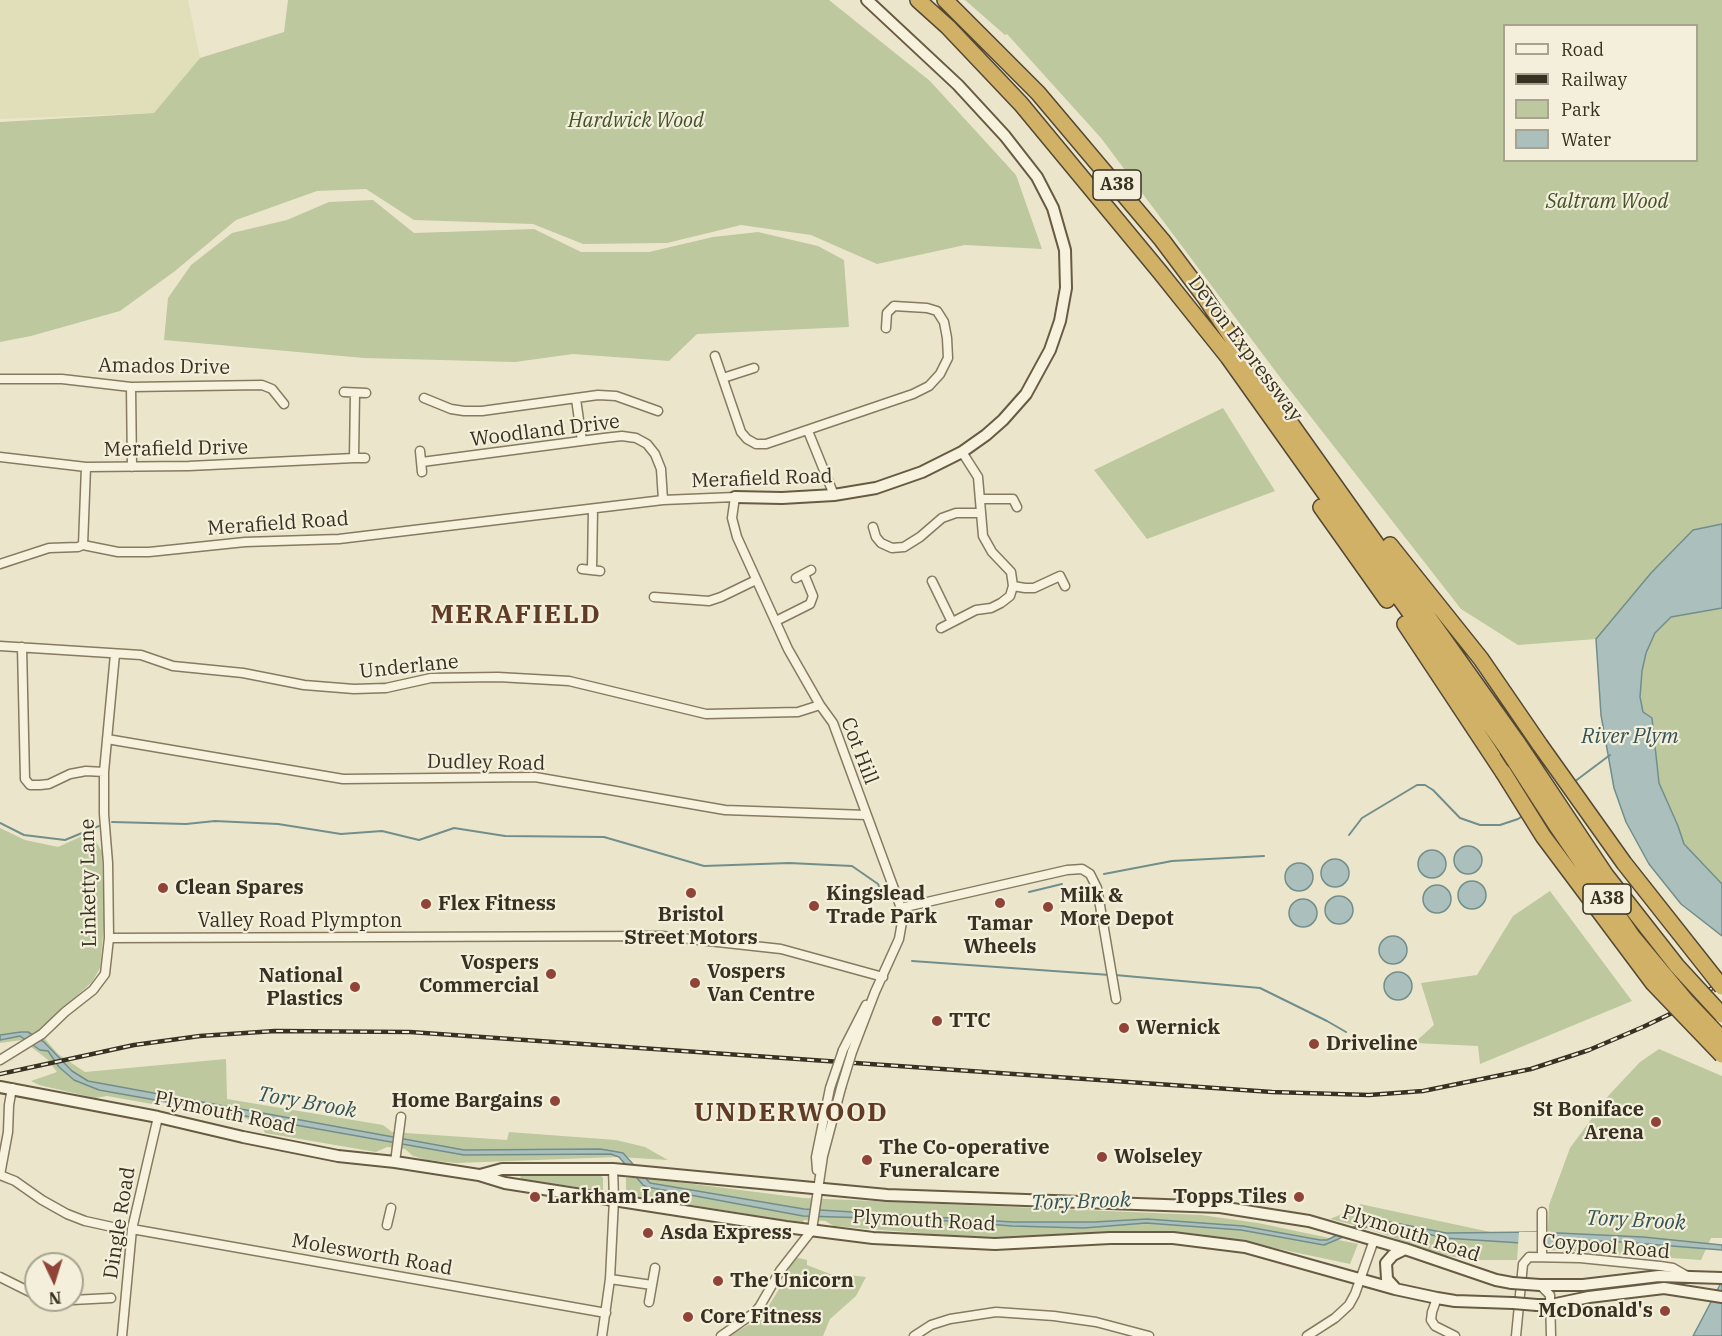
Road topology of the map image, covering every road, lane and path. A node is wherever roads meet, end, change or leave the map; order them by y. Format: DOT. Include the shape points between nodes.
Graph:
graph roads {
  1 [pos="867,0"];
  2 [pos="918,0"];
  3 [pos="945,0"];
  4 [pos="1199,321"];
  5 [pos="886,328"];
  6 [pos="715,356"];
  7 [pos="754,368"];
  8 [pos="723,378"];
  9 [pos="0,379"];
  10 [pos="131,387"];
  11 [pos="344,392"];
  12 [pos="355,393"];
  13 [pos="366,393"];
  14 [pos="424,398"];
  15 [pos="576,399"];
  16 [pos="284,404"];
  17 [pos="658,411"];
  18 [pos="808,431"];
  19 [pos="582,441"];
  20 [pos="420,451"];
  21 [pos="962,452"];
  22 [pos="0,457"];
  23 [pos="354,458"];
  24 [pos="364,458"];
  25 [pos="422,462"];
  26 [pos="86,467"];
  27 [pos="132,467"];
  28 [pos="422,472"];
  29 [pos="834,495"];
  30 [pos="735,497"];
  31 [pos="981,499"];
  32 [pos="663,500"];
  33 [pos="1349,505"];
  34 [pos="1017,507"];
  35 [pos="593,509"];
  36 [pos="981,513"];
  37 [pos="873,527"];
  38 [pos="83,545"];
  39 [pos="1370,558"];
  40 [pos="0,564"];
  41 [pos="582,569"];
  42 [pos="804,574"];
  43 [pos="756,580"];
  44 [pos="933,581"];
  45 [pos="1013,586"];
  46 [pos="1065,586"];
  47 [pos="654,597"];
  48 [pos="776,621"];
  49 [pos="952,622"];
  50 [pos="941,628"];
  51 [pos="1408,628"];
  52 [pos="0,646"];
  53 [pos="22,647"];
  54 [pos="115,654"];
  55 [pos="820,705"];
  56 [pos="107,739"];
  57 [pos="1512,745"];
  58 [pos="104,772"];
  59 [pos="866,815"];
  60 [pos="901,908"];
  61 [pos="109,938"];
  62 [pos="883,977"];
  63 [pos="1722,987"];
  64 [pos="1116,999"];
  65 [pos="1722,1015"];
  66 [pos="1722,1039"];
  67 [pos="848,1051"];
  68 [pos="1722,1055"];
  69 [pos="0,1060"];
  70 [pos="5,1087"];
  71 [pos="4,1106"];
  72 [pos="158,1117"];
  73 [pos="401,1117"];
  74 [pos="395,1162"];
  75 [pos="613,1169"];
  76 [pos="0,1175"];
  77 [pos="479,1175"];
  78 [pos="817,1189"];
  79 [pos="614,1198"];
  80 [pos="391,1208"];
  81 [pos="1542,1212"];
  82 [pos="812,1224"];
  83 [pos="387,1225"];
  84 [pos="117,1228"];
  85 [pos="132,1229"];
  86 [pos="1374,1240"];
  87 [pos="1405,1249"];
  88 [pos="1542,1252"];
  89 [pos="655,1268"];
  90 [pos="1687,1276"];
  91 [pos="0,1277"];
  92 [pos="1719,1277"];
  93 [pos="610,1279"];
  94 [pos="1361,1279"];
  95 [pos="652,1285"];
  96 [pos="1540,1285"];
  97 [pos="24,1289"];
  98 [pos="1395,1289"];
  99 [pos="1718,1296"];
  100 [pos="111,1298"];
  101 [pos="1437,1298"];
  102 [pos="84,1299"];
  103 [pos="649,1302"];
  104 [pos="1551,1305"];
  105 [pos="606,1313"];
  106 [pos="122,1336"];
  107 [pos="602,1336"];
  108 [pos="721,1336"];
  109 [pos="914,1336"];
  110 [pos="1149,1336"];
  111 [pos="1307,1336"];
  112 [pos="1455,1336"];
  113 [pos="1516,1336"];
  114 [pos="1551,1336"];
  1 -- 21 [label="main road, Merafield Road" via="958,85 1012,144 1037,177 1053,208 1065,250 1066,288 1050,350 1026,393 1003,420"];
  2 -- 4 [label="highway, Devon Expressway / A38" via="1021,105"];
  3 -- 33 [label="highway, Devon Expressway / A38" via="1038,93 1162,240"];
  4 -- 39 [label="highway, Devon Expressway / A38"];
  4 -- 51 [label="highway, A38" via="1260,418"];
  5 -- 18 [label="street" via="888,313 894,306 937,311 944,322 948,358 940,374 929,386 913,394"];
  6 -- 8 [label="street"];
  7 -- 8 [label="street"];
  8 -- 18 [label="street" via="741,432 747,439 766,444"];
  9 -- 10 [label="street, Amados Drive" via="62,379"];
  10 -- 16 [label="street, Amados Drive" via="262,385 272,389"];
  10 -- 27 [label="street"];
  11 -- 12 [label="street"];
  12 -- 13 [label="street"];
  12 -- 23 [label="street"];
  14 -- 15 [label="street" via="464,411"];
  15 -- 17 [label="street" via="616,396"];
  15 -- 19 [label="street"];
  18 -- 29 [label="street"];
  19 -- 25 [label="street, Woodland Drive"];
  19 -- 32 [label="street, Woodland Drive" via="622,436 646,444 661,469"];
  20 -- 25 [label="street"];
  21 -- 29 [label="main road, Merafield Road" via="922,472 876,488"];
  21 -- 31 [label="street" via="978,477"];
  22 -- 26 [label="street, Merafield Drive"];
  23 -- 24 [label="street, Merafield Drive"];
  23 -- 27 [label="street, Merafield Drive"];
  25 -- 28 [label="street"];
  26 -- 27 [label="street, Merafield Drive"];
  26 -- 38 [label="street"];
  29 -- 30 [label="main road, Merafield Road"];
  30 -- 32 [label="street, Merafield Road"];
  30 -- 43 [label="street, Cot Hill" via="732,518 736,537"];
  31 -- 34 [label="street" via="1013,499"];
  31 -- 36 [label="street"];
  32 -- 35 [label="street, Merafield Road"];
  33 -- 57 [label="highway, Devon Expressway / A38"];
  33 -- 63 [label="highway, A38, bridge" via="1375,526 1441,608 1624,863"];
  35 -- 38 [label="street, Merafield Road" via="339,539 245,542 149,552 118,552"];
  35 -- 41 [label="street" via="596,571"];
  36 -- 37 [label="street" via="956,513 942,518 904,547 892,548 881,543"];
  36 -- 45 [label="street" via="983,536 1011,572"];
  38 -- 40 [label="street, Merafield Road" via="37,550"];
  39 -- 51 [label="highway, A38"];
  39 -- 57 [label="highway, Devon Expressway / A38"];
  42 -- 48 [label="street" via="813,596 810,604"];
  43 -- 47 [label="street" via="709,601"];
  43 -- 48 [label="street, Cot Hill"];
  44 -- 49 [label="street"];
  45 -- 46 [label="street" via="1034,588 1060,576"];
  45 -- 49 [label="street" via="1010,596 1001,603"];
  48 -- 55 [label="street, Cot Hill"];
  49 -- 50 [label="street"];
  51 -- 68 [label="highway, A38, bridge" via="1543,836 1653,983"];
  52 -- 53 [label="street, Underlane"];
  53 -- 54 [label="street, Underlane"];
  53 -- 58 [label="street" via="25,779 30,785 40,785 70,774"];
  54 -- 55 [label="street, Underlane" via="304,686 386,688 431,678 498,677 569,681 706,714 798,712"];
  54 -- 56 [label="street, Linketty Lane"];
  55 -- 59 [label="street, Cot Hill" via="836,729"];
  56 -- 58 [label="street, Linketty Lane"];
  56 -- 59 [label="street, Dudley Road" via="343,779 535,777 725,810"];
  57 -- 65 [label="highway, A38, bridge" via="1605,874 1677,966"];
  57 -- 66 [label="highway, A38, bridge" via="1556,825 1632,936"];
  58 -- 61 [label="street, Linketty Lane"];
  59 -- 60 [label="street, Cot Hill"];
  60 -- 62 [label="street, Cot Hill" via="899,939"];
  60 -- 64 [label="street" via="1082,869 1090,874 1097,888"];
  61 -- 62 [label="street, Valley Road Plympton" via="663,936 782,949"];
  61 -- 69 [label="street, Linketty Lane" via="105,974 93,990 42,1034"];
  62 -- 67 [label="street, Cot Hill" via="864,1008"];
  67 -- 78 [label="street, Cot Hill, bridge"];
  67 -- 78 [label="street, Cot Hill, bridge" via="830,1088 816,1157"];
  70 -- 71 [label="street"];
  70 -- 72 [label="main road, Plymouth Road"];
  71 -- 76 [label="street" via="8,1132"];
  72 -- 74 [label="main road, Plymouth Road" via="338,1156"];
  72 -- 85 [label="street, Dingle Road"];
  73 -- 74 [label="street"];
  74 -- 77 [label="main road, Plymouth Road"];
  75 -- 77 [label="main road, Plymouth Road" via="502,1169"];
  75 -- 78 [label="main road, Plymouth Road"];
  75 -- 79 [label="street"];
  76 -- 84 [label="street" via="67,1215"];
  77 -- 79 [label="main road, Plymouth Road" via="505,1183"];
  78 -- 82 [label="street, Cot Hill"];
  78 -- 86 [label="main road, Plymouth Road" via="1220,1207 1309,1221"];
  79 -- 82 [label="main road, Plymouth Road"];
  79 -- 93 [label="street"];
  80 -- 83 [label="street"];
  81 -- 88 [label="street"];
  82 -- 94 [label="main road, Plymouth Road" via="873,1238 995,1244 1173,1238 1245,1247"];
  82 -- 108 [label="street" via="760,1306"];
  85 -- 105 [label="street, Molesworth Road"];
  85 -- 106 [label="street, Dingle Road"];
  86 -- 87 [label="main road, Plymouth Road"];
  86 -- 94 [label="street"];
  87 -- 96 [label="main road, Plymouth Road, bridge" via="1496,1280"];
  87 -- 98 [label="main road" via="1386,1263 1387,1279"];
  88 -- 90 [label="street, Coypool Road" via="1673,1268"];
  88 -- 113 [label="street, Coypool Road" via="1525,1260"];
  89 -- 95 [label="street"];
  90 -- 92 [label="main road, Plymouth Road"];
  90 -- 96 [label="main road, Plymouth Road"];
  91 -- 97 [label="street"];
  93 -- 95 [label="street"];
  93 -- 105 [label="street"];
  94 -- 98 [label="main road, Plymouth Road"];
  94 -- 111 [label="street" via="1349,1305"];
  95 -- 103 [label="street"];
  96 -- 104 [label="street" via="1550,1295"];
  98 -- 101 [label="main road, Plymouth Road"];
  99 -- 104 [label="main road, Plymouth Road" via="1664,1288"];
  100 -- 102 [label="street"];
  101 -- 104 [label="main road, Plymouth Road, bridge"];
  101 -- 112 [label="street" via="1431,1320"];
  104 -- 114 [label="street"];
  105 -- 107 [label="street"];
  109 -- 110 [label="street" via="950,1319 996,1312 1096,1322"];
}
